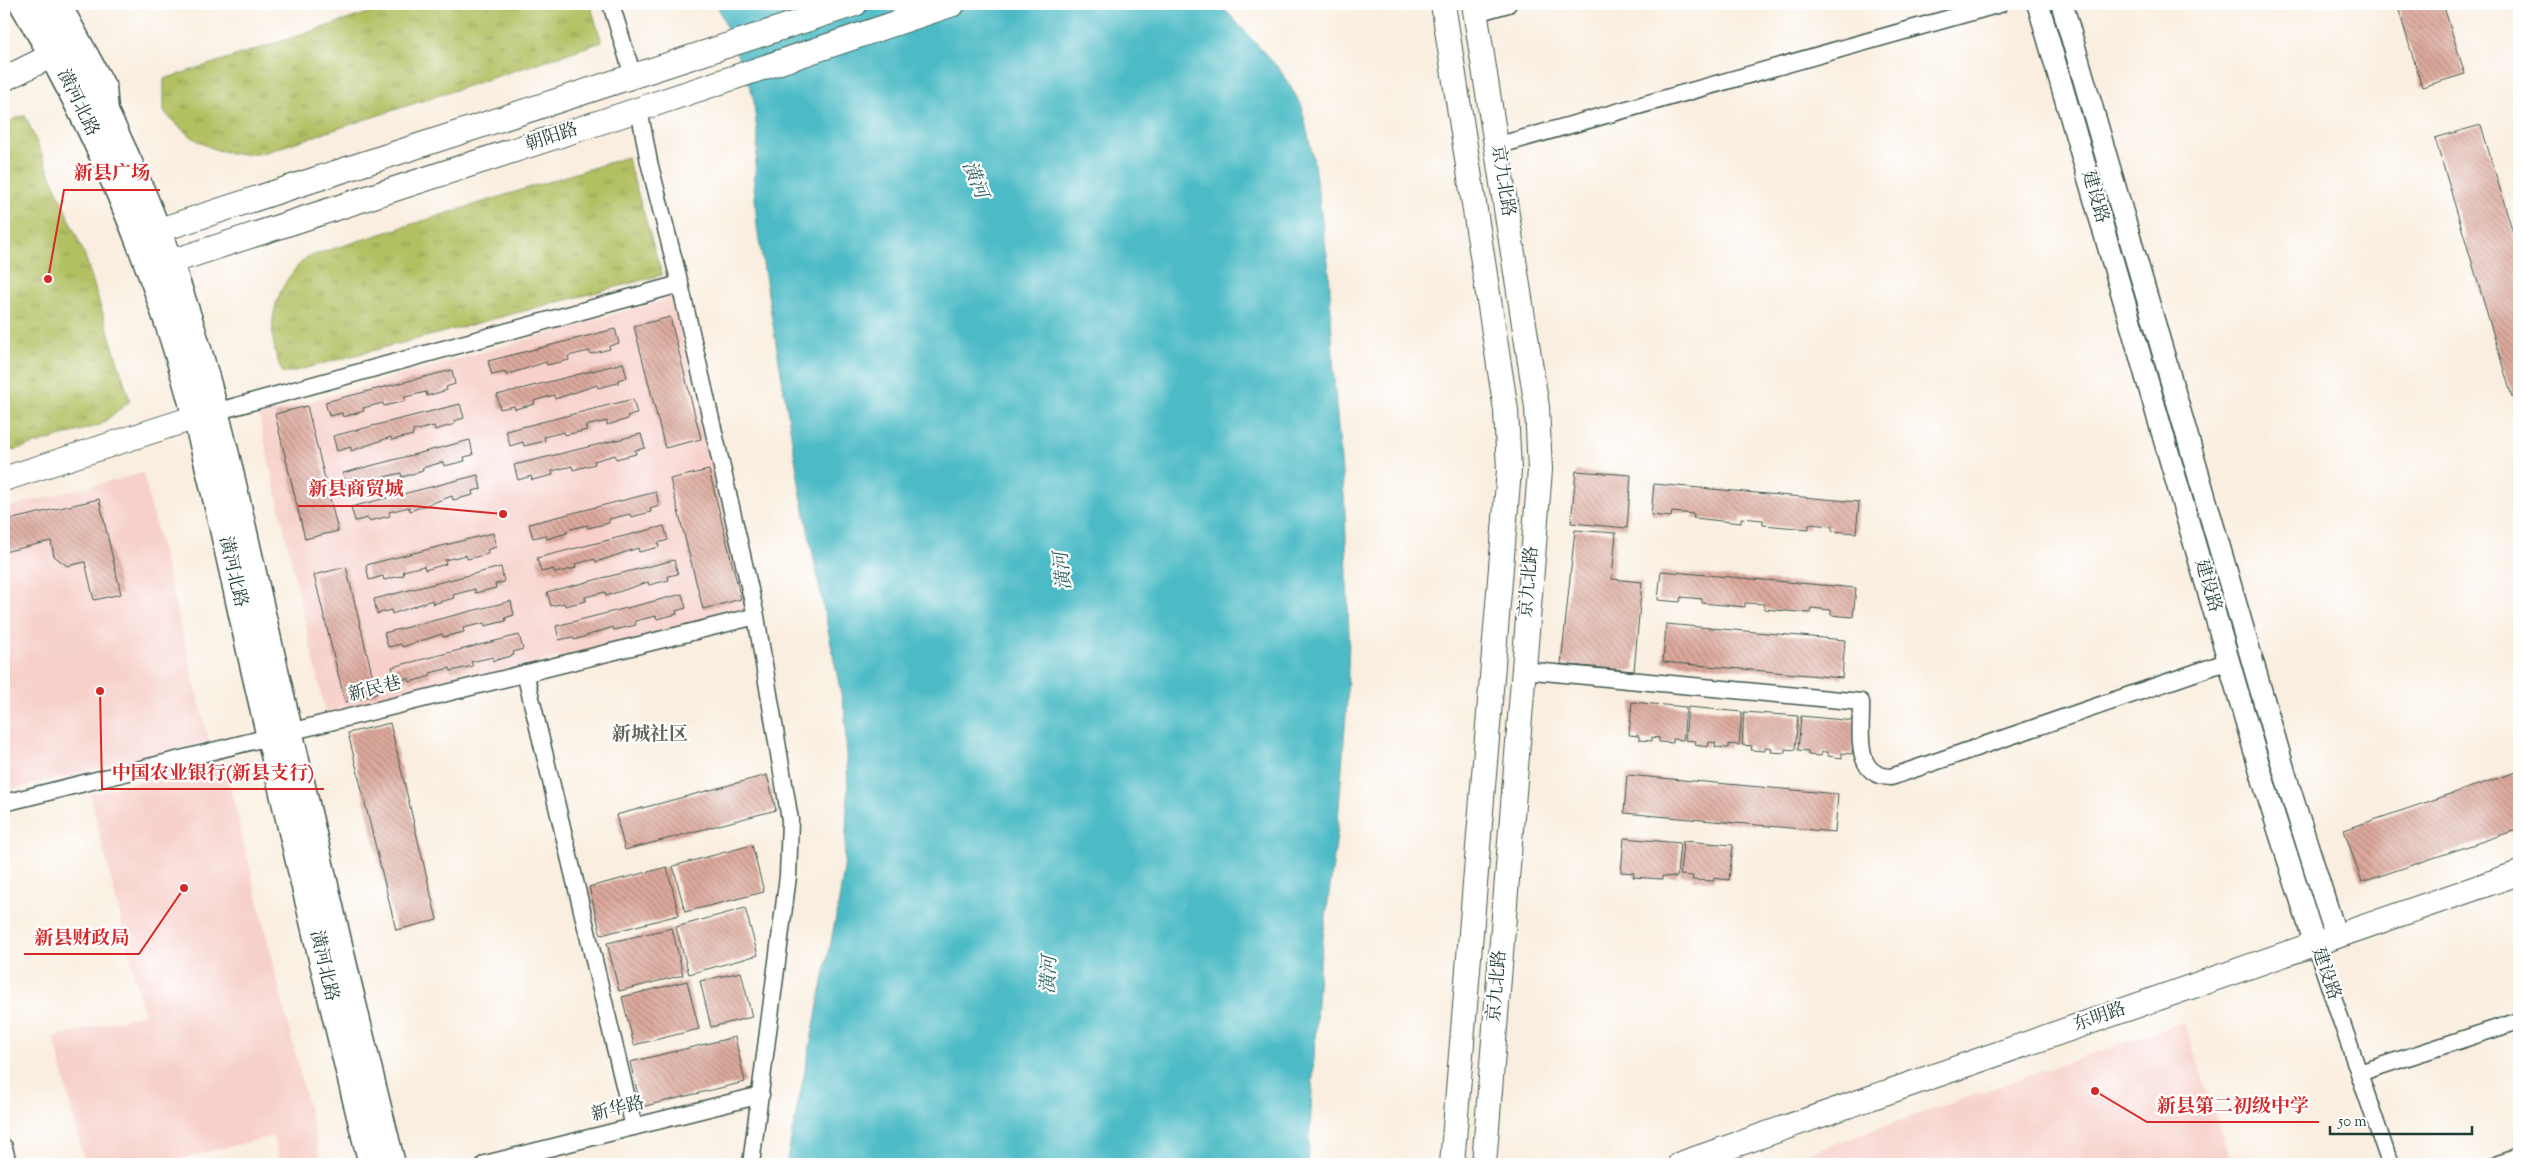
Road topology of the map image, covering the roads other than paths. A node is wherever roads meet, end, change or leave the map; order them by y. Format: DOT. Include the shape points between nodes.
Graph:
graph roads {
  1 [pos="22,4"];
  2 [pos="46,4"];
  3 [pos="63,4"];
  4 [pos="611,4"];
  5 [pos="855,4"];
  6 [pos="953,4"];
  7 [pos="1443,4"];
  8 [pos="1508,4"];
  9 [pos="2000,4"];
  10 [pos="2038,4"];
  11 [pos="2062,4"];
  12 [pos="1475,8"];
  13 [pos="53,55"];
  14 [pos="633,76"];
  15 [pos="4,79"];
  16 [pos="640,109"];
  17 [pos="112,128"];
  18 [pos="1496,146"];
  19 [pos="147,234"];
  20 [pos="159,265"];
  21 [pos="680,284"];
  22 [pos="205,415"];
  23 [pos="4,479"];
  24 [pos="756,616"];
  25 [pos="2229,661"];
  26 [pos="1523,670"];
  27 [pos="525,674"];
  28 [pos="280,734"];
  29 [pos="4,803"];
  30 [pos="2519,872"];
  31 [pos="2326,940"];
  32 [pos="2519,1021"];
  33 [pos="2359,1073"];
  34 [pos="761,1095"];
  35 [pos="634,1127"];
  36 [pos="4,1147"];
  37 [pos="2519,1157"];
  38 [pos="8,1164"];
  39 [pos="372,1164"];
  40 [pos="392,1164"];
  41 [pos="485,1164"];
  42 [pos="751,1164"];
  43 [pos="1452,1164"];
  44 [pos="1484,1164"];
  45 [pos="1680,1164"];
  46 [pos="2390,1164"];
  47 [pos="2498,1164"];
  1 -- 13 [label="main road, 潢河北路"];
  2 -- 17 [label="main road, 潢河北路"];
  3 -- 17 [label="street" via="108,88"];
  4 -- 14 [label="street"];
  5 -- 14 [label="main road, 朝阳路"];
  6 -- 16 [label="main road, 朝阳路"];
  7 -- 43 [label="main road, 京九北路" via="1506,410 1509,470"];
  8 -- 12 [label="street"];
  9 -- 18 [label="street"];
  10 -- 25 [label="street, 建设路"];
  11 -- 31 [label="street, 建设路" via="2288,784"];
  12 -- 18 [label="main road, 京九北路"];
  13 -- 15 [label="main road"];
  13 -- 19 [label="main road, 潢河北路" via="106,162"];
  14 -- 19 [label="main road, 朝阳路"];
  16 -- 20 [label="main road, 朝阳路"];
  16 -- 21 [label="street" via="649,162"];
  17 -- 19 [label="main road, 潢河北路"];
  18 -- 26 [label="main road, 京九北路" via="1540,438 1538,503"];
  19 -- 20 [label="main road, 潢河北路"];
  20 -- 22 [label="main road, 潢河北路" via="171,330"];
  21 -- 22 [label="street"];
  21 -- 24 [label="street"];
  22 -- 23 [label="main road"];
  22 -- 28 [label="main road, 潢河北路"];
  24 -- 27 [label="street, 新民巷"];
  24 -- 34 [label="street" via="790,820 788,876"];
  25 -- 26 [label="street" via="1891,777 1878,777 1867,768 1862,754 1861,702"];
  25 -- 31 [label="street, 建设路"];
  26 -- 44 [label="main road, 京九北路"];
  27 -- 28 [label="street, 新民巷"];
  27 -- 35 [label="street"];
  28 -- 29 [label="street, 新民巷"];
  28 -- 39 [label="main road, 潢河北路" via="335,1018"];
  28 -- 40 [label="main road, 潢河北路"];
  30 -- 31 [label="main road, 东明路"];
  31 -- 33 [label="street, 建设路"];
  31 -- 45 [label="main road, 东明路"];
  32 -- 33 [label="street"];
  33 -- 46 [label="street, 建设路"];
  34 -- 35 [label="street, 新华路"];
  34 -- 42 [label="street"];
  35 -- 41 [label="street, 新华路"];
  36 -- 38 [label="street"];
  37 -- 47 [label="street"];
}
